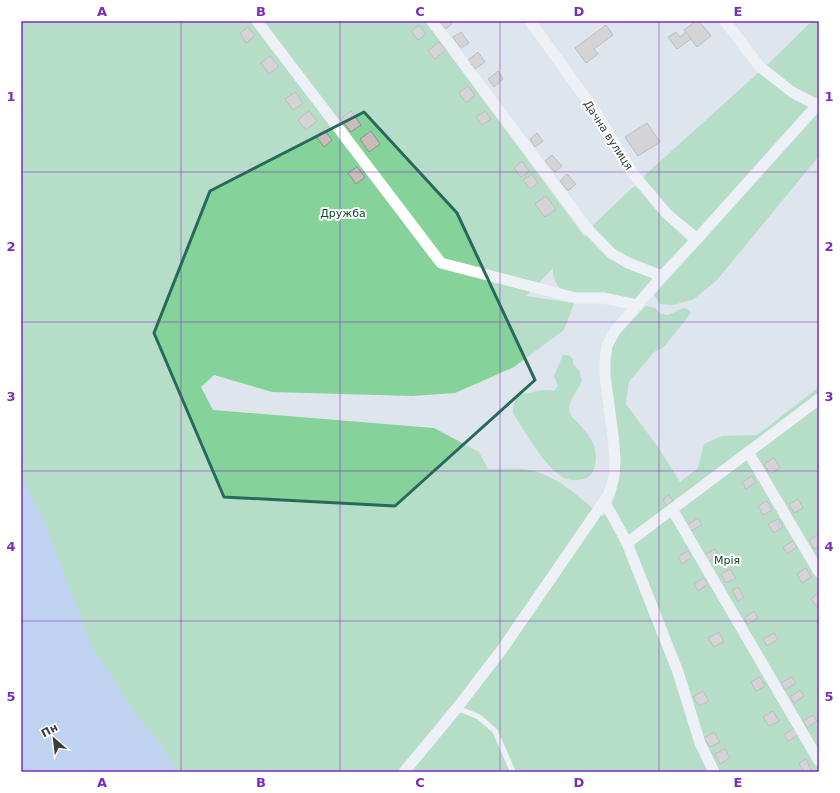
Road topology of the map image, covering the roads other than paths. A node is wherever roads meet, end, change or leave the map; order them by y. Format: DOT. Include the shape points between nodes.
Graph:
graph roads {
  1 [pos="257,21"];
  2 [pos="432,21"];
  3 [pos="530,21"];
  4 [pos="725,21"];
  5 [pos="818,104"];
  6 [pos="697,239"];
  7 [pos="662,276"];
  8 [pos="637,305"];
  9 [pos="819,398"];
  10 [pos="748,452"];
  11 [pos="604,502"];
  12 [pos="672,509"];
  13 [pos="627,542"];
  14 [pos="819,572"];
  15 [pos="456,708"];
  16 [pos="819,761"];
  17 [pos="404,772"];
  18 [pos="513,772"];
  19 [pos="714,772"];
  1 -- 8 [label="street" via="441,263 576,298 603,298"];
  2 -- 7 [label="street" via="586,227 612,253 628,263"];
  3 -- 6 [label="street, Дачна вулиця" via="597,114 634,175 667,214"];
  4 -- 5 [label="street" via="760,67 792,92"];
  5 -- 6 [label="street"];
  6 -- 7 [label="street"];
  7 -- 8 [label="street"];
  8 -- 11 [label="street" via="615,331 607,346 605,376 615,459 614,477"];
  9 -- 10 [label="street"];
  10 -- 12 [label="street"];
  10 -- 14 [label="street"];
  11 -- 13 [label="street"];
  11 -- 15 [label="street" via="503,648"];
  12 -- 13 [label="street"];
  12 -- 16 [label="street"];
  13 -- 19 [label="street" via="678,672 700,743"];
  15 -- 17 [label="street"];
  15 -- 18 [label="lane" via="479,717 495,731"];
}
